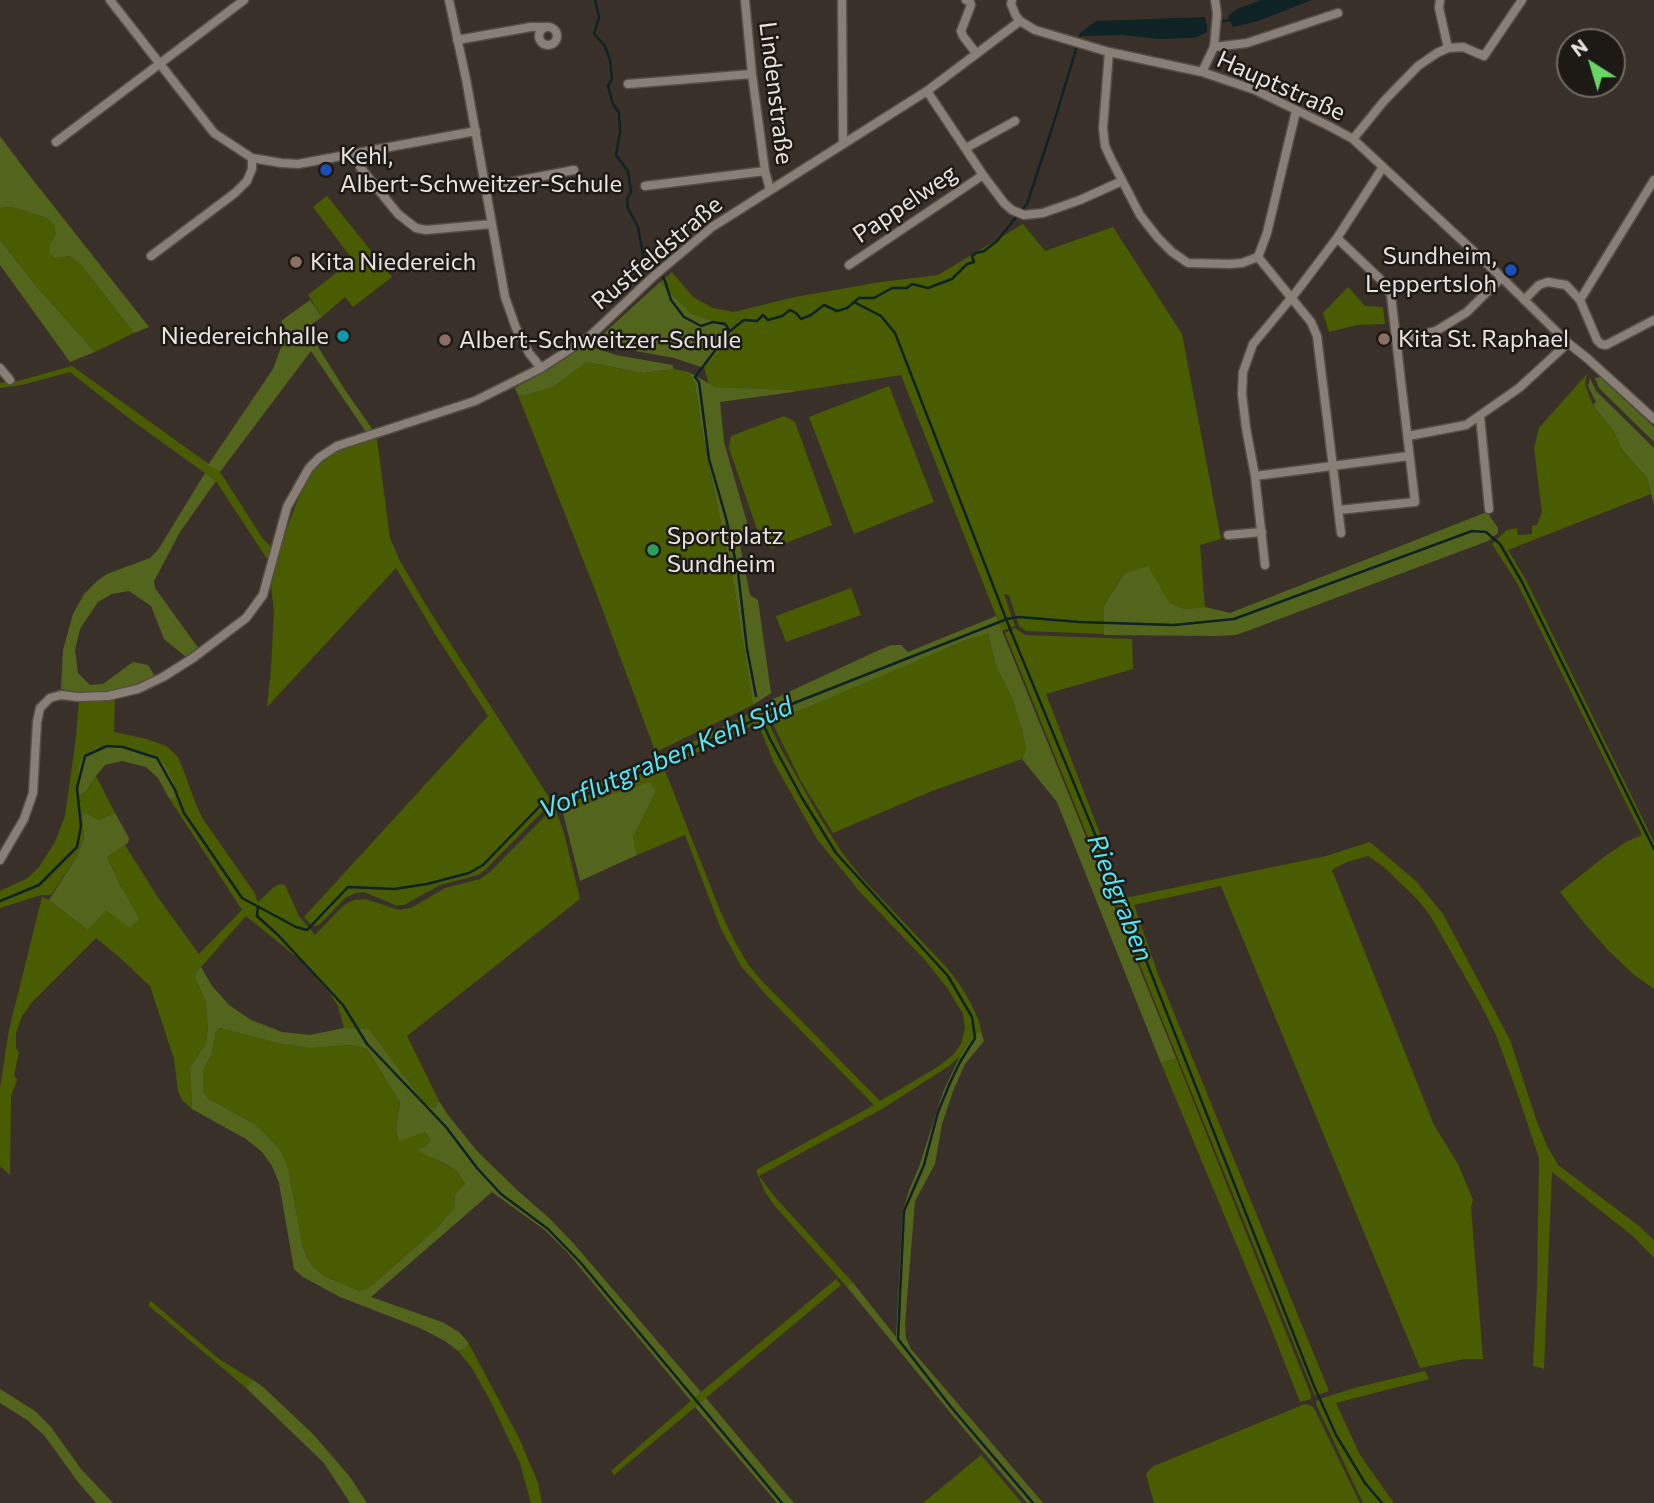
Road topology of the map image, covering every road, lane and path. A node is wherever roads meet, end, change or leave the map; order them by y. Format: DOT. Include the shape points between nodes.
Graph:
graph roads {
  1 [pos="110,0"];
  2 [pos="244,0"];
  3 [pos="449,0"];
  4 [pos="745,0"];
  5 [pos="842,0"];
  6 [pos="966,0"];
  7 [pos="1012,0"];
  8 [pos="1215,0"];
  9 [pos="1440,0"];
  10 [pos="1522,0"];
  11 [pos="1338,13"];
  12 [pos="1020,21"];
  13 [pos="547,27"];
  14 [pos="457,40"];
  15 [pos="1214,47"];
  16 [pos="1448,48"];
  17 [pos="1109,52"];
  18 [pos="976,53"];
  19 [pos="159,63"];
  20 [pos="1202,72"];
  21 [pos="752,74"];
  22 [pos="628,84"];
  23 [pos="927,91"];
  24 [pos="1296,111"];
  25 [pos="1015,121"];
  26 [pos="476,131"];
  27 [pos="1353,139"];
  28 [pos="56,142"];
  29 [pos="843,144"];
  30 [pos="966,148"];
  31 [pos="358,153"];
  32 [pos="252,158"];
  33 [pos="1383,167"];
  34 [pos="574,170"];
  35 [pos="765,171"];
  36 [pos="983,175"];
  37 [pos="1654,180"];
  38 [pos="1122,181"];
  39 [pos="645,186"];
  40 [pos="485,187"];
  41 [pos="770,190"];
  42 [pos="492,224"];
  43 [pos="1337,238"];
  44 [pos="151,256"];
  45 [pos="1258,257"];
  46 [pos="849,265"];
  47 [pos="1502,278"];
  48 [pos="1292,298"];
  49 [pos="1524,300"];
  50 [pos="1580,300"];
  51 [pos="1654,320"];
  52 [pos="1397,340"];
  53 [pos="1568,343"];
  54 [pos="0,368"];
  55 [pos="541,368"];
  56 [pos="10,380"];
  57 [pos="1480,416"];
  58 [pos="1654,419"];
  59 [pos="1408,436"];
  60 [pos="1409,456"];
  61 [pos="1332,465"];
  62 [pos="1255,476"];
  63 [pos="1489,509"];
  64 [pos="1339,510"];
  65 [pos="1262,532"];
  66 [pos="1341,533"];
  67 [pos="1228,535"];
  68 [pos="1265,565"];
  69 [pos="0,860"];
  1 -- 19 [label="street"];
  2 -- 19 [label="street"];
  3 -- 14 [label="street"];
  4 -- 21 [label="street, Lindenstraße"];
  5 -- 29 [label="street"];
  6 -- 18 [label="street" via="971,5 961,31"];
  7 -- 12 [label="street"];
  8 -- 15 [label="street"];
  9 -- 16 [label="street"];
  10 -- 16 [label="street" via="1484,56 1463,47"];
  11 -- 15 [label="street" via="1247,43"];
  12 -- 17 [label="street, Hauptstraße" via="1035,30"];
  12 -- 18 [label="street, Rustfeldstraße"];
  13 -- 14 [label="street"];
  14 -- 26 [label="street"];
  15 -- 20 [label="street"];
  16 -- 27 [label="street" via="1418,66"];
  17 -- 20 [label="street, Hauptstraße"];
  17 -- 38 [label="street" via="1103,128 1105,146"];
  18 -- 23 [label="street, Rustfeldstraße"];
  19 -- 28 [label="street"];
  19 -- 32 [label="street" via="214,133"];
  20 -- 24 [label="street, Hauptstraße" via="1255,90"];
  21 -- 22 [label="street"];
  21 -- 35 [label="street, Lindenstraße"];
  23 -- 29 [label="street, Rustfeldstraße"];
  23 -- 30 [label="street"];
  24 -- 27 [label="street, Hauptstraße"];
  24 -- 45 [label="street"];
  25 -- 30 [label="street"];
  26 -- 31 [label="street"];
  26 -- 40 [label="street"];
  27 -- 33 [label="street, Hauptstraße"];
  29 -- 41 [label="street, Rustfeldstraße"];
  30 -- 36 [label="street"];
  31 -- 32 [label="street" via="298,164"];
  31 -- 42 [label="street" via="360,167 398,214 416,228"];
  32 -- 44 [label="street" via="247,181"];
  33 -- 43 [label="street"];
  33 -- 47 [label="street, Hauptstraße"];
  34 -- 40 [label="street"];
  35 -- 39 [label="street"];
  35 -- 41 [label="street, Lindenstraße"];
  36 -- 38 [label="street" via="1004,203 1024,215 1055,209"];
  36 -- 46 [label="street, Pappelweg"];
  37 -- 50 [label="street"];
  38 -- 45 [label="street" via="1158,238 1188,263 1242,263"];
  40 -- 42 [label="street"];
  41 -- 55 [label="street, Rustfeldstraße" via="712,227 590,336"];
  42 -- 55 [label="street" via="505,298 516,328"];
  43 -- 48 [label="street"];
  43 -- 52 [label="street" via="1391,295"];
  45 -- 48 [label="street"];
  47 -- 49 [label="street, Hauptstraße"];
  47 -- 52 [label="street" via="1467,312 1436,331"];
  48 -- 61 [label="street" via="1317,336"];
  48 -- 62 [label="street" via="1253,344 1243,372 1242,394"];
  49 -- 50 [label="street" via="1548,282 1566,285"];
  49 -- 53 [label="street, Hauptstraße"];
  50 -- 51 [label="street" via="1601,344 1612,343"];
  52 -- 59 [label="street"];
  53 -- 57 [label="street"];
  53 -- 58 [label="street, Hauptstraße"];
  54 -- 56 [label="street"];
  55 -- 69 [label="street, Rustfeldstraße" via="475,401 337,446 320,457 287,507 263,595 246,618 193,658 138,689 108,696 50,698 40,708 37,722 33,793"];
  57 -- 59 [label="street" via="1466,425"];
  57 -- 63 [label="street"];
  59 -- 60 [label="street"];
  60 -- 61 [label="street"];
  60 -- 64 [label="street" via="1415,502"];
  61 -- 62 [label="street"];
  61 -- 64 [label="street"];
  62 -- 65 [label="street"];
  64 -- 66 [label="street"];
  65 -- 67 [label="street"];
  65 -- 68 [label="street"];
}
